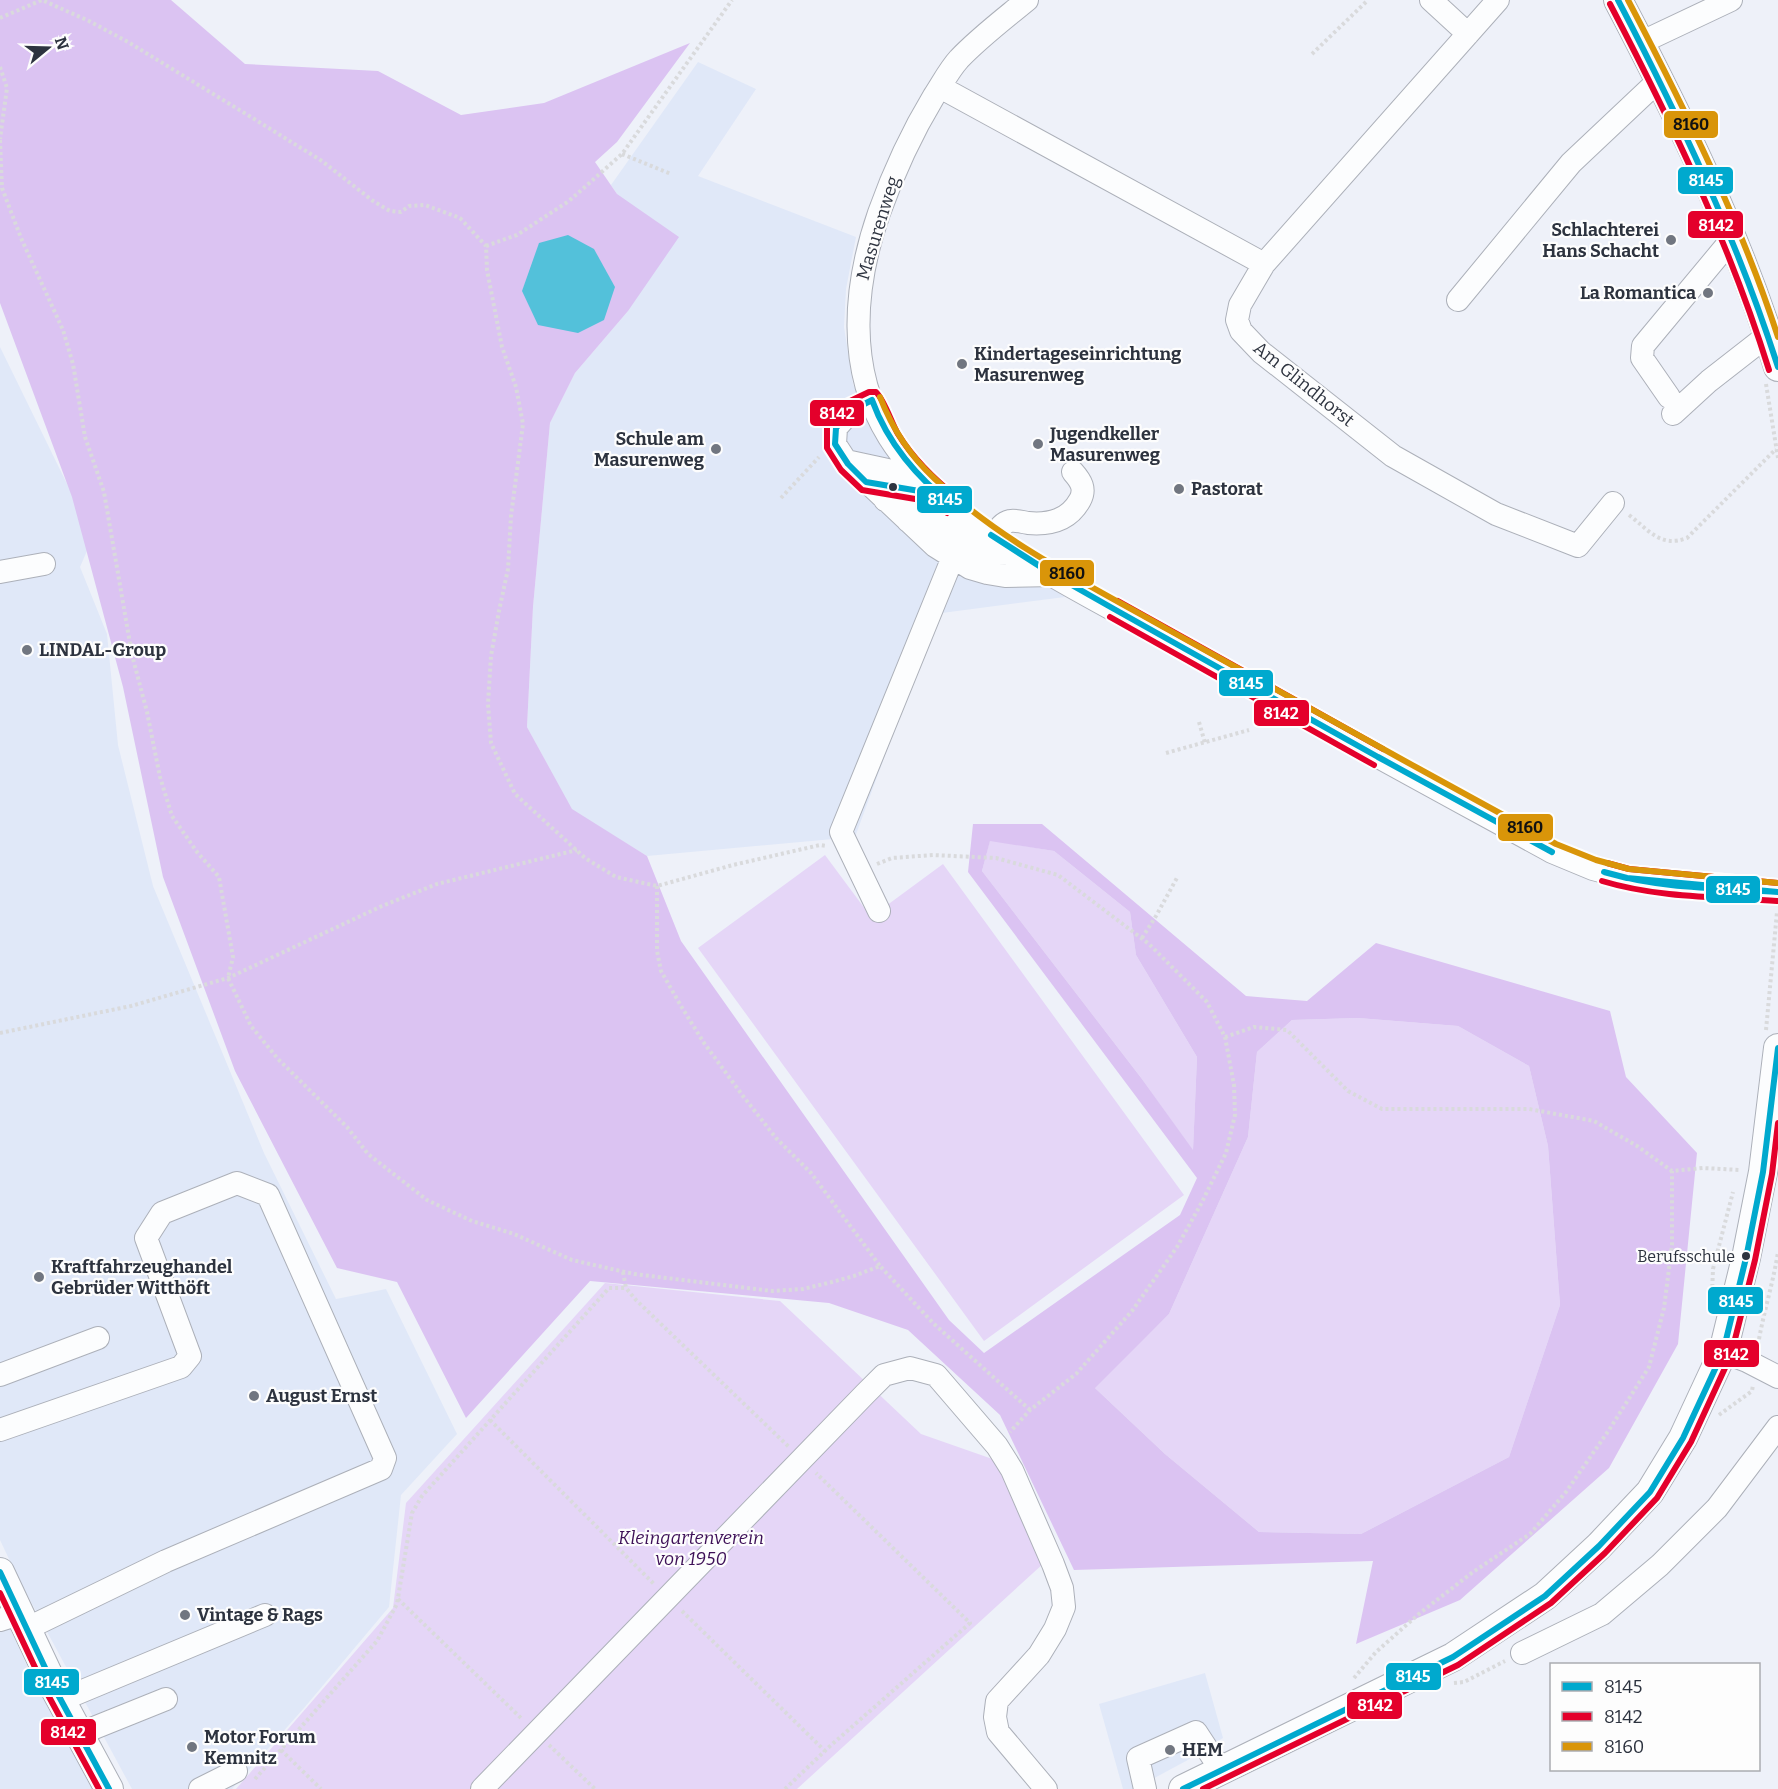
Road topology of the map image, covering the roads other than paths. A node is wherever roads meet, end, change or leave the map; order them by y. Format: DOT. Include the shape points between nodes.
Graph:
graph roads {
  1 [pos="1027,0"];
  2 [pos="1431,0"];
  3 [pos="1498,0"];
  4 [pos="1618,0"];
  5 [pos="1731,0"];
  6 [pos="1468,34"];
  7 [pos="1640,43"];
  8 [pos="1659,80"];
  9 [pos="940,87"];
  10 [pos="1732,239"];
  11 [pos="1264,264"];
  12 [pos="1458,300"];
  13 [pos="1768,335"];
  14 [pos="1778,367"];
  15 [pos="872,400"];
  16 [pos="834,454"];
  17 [pos="905,459"];
  18 [pos="1073,472"];
  19 [pos="920,477"];
  20 [pos="866,482"];
  21 [pos="938,494"];
  22 [pos="885,500"];
  23 [pos="1613,504"];
  24 [pos="958,511"];
  25 [pos="908,521"];
  26 [pos="990,534"];
  27 [pos="931,543"];
  28 [pos="1022,556"];
  29 [pos="953,557"];
  30 [pos="44,564"];
  31 [pos="0,572"];
  32 [pos="1054,575"];
  33 [pos="1778,892"];
  34 [pos="879,911"];
  35 [pos="1772,1044"];
  36 [pos="98,1338"];
  37 [pos="1723,1352"];
  38 [pos="0,1375"];
  39 [pos="1778,1377"];
  40 [pos="1778,1427"];
  41 [pos="0,1430"];
  42 [pos="0,1572"];
  43 [pos="265,1614"];
  44 [pos="15,1621"];
  45 [pos="1522,1653"];
  46 [pos="166,1699"];
  47 [pos="61,1700"];
  48 [pos="79,1734"];
  49 [pos="1221,1770"];
  50 [pos="245,1776"];
  51 [pos="109,1789"];
  52 [pos="200,1789"];
  53 [pos="482,1789"];
  54 [pos="1046,1789"];
  55 [pos="1145,1789"];
  56 [pos="1183,1789"];
  1 -- 9 [label="street, Masurenweg" via="957,62"];
  2 -- 6 [label="street"];
  3 -- 6 [label="street, Am Glindhorst"];
  4 -- 7 [label="main road"];
  5 -- 7 [label="street"];
  6 -- 11 [label="street, Am Glindhorst"];
  7 -- 8 [label="main road"];
  8 -- 10 [label="main road"];
  8 -- 12 [label="street" via="1571,163"];
  9 -- 11 [label="street"];
  9 -- 15 [label="street, Masurenweg" via="900,157 864,265 858,296 858,336"];
  10 -- 13 [label="main road"];
  10 -- 13 [label="street" via="1643,346 1642,357 1671,405"];
  11 -- 23 [label="street, Am Glindhorst" via="1240,305 1237,320 1241,331 1260,352 1393,456 1496,514 1578,546"];
  13 -- 14 [label="main road"];
  15 -- 16 [label="street" via="851,411 836,428"];
  15 -- 17 [label="street, Masurenweg" via="888,436"];
  16 -- 17 [label="street"];
  16 -- 19 [label="street"];
  16 -- 20 [label="street"];
  17 -- 19 [label="street, Masurenweg"];
  18 -- 26 [label="street" via="1082,482 1083,495 1075,510 1064,519 1008,521"];
  19 -- 21 [label="street, Masurenweg"];
  20 -- 21 [label="street"];
  20 -- 22 [label="street"];
  21 -- 24 [label="street, Masurenweg"];
  22 -- 24 [label="street"];
  22 -- 25 [label="street"];
  24 -- 26 [label="street, Masurenweg"];
  25 -- 26 [label="street"];
  25 -- 27 [label="street"];
  26 -- 28 [label="street, Masurenweg"];
  27 -- 28 [label="street"];
  27 -- 29 [label="street"];
  28 -- 32 [label="street, Masurenweg"];
  29 -- 32 [label="street" via="987,573"];
  29 -- 34 [label="street" via="841,832"];
  30 -- 31 [label="street"];
  32 -- 33 [label="street, Masurenweg" via="1552,852 1628,878"];
  35 -- 37 [label="main road" via="1761,1183"];
  36 -- 38 [label="street"];
  37 -- 39 [label="street"];
  37 -- 49 [label="main road" via="1683,1438 1650,1492 1545,1596 1453,1657"];
  40 -- 45 [label="street" via="1717,1508 1660,1565 1602,1614"];
  41 -- 44 [label="street" via="181,1367 190,1356 146,1238 162,1213 237,1183 268,1195 385,1458 381,1469"];
  42 -- 44 [label="main road"];
  43 -- 47 [label="street"];
  44 -- 47 [label="main road"];
  46 -- 48 [label="street"];
  47 -- 48 [label="main road"];
  48 -- 51 [label="main road"];
  49 -- 55 [label="street" via="1196,1732 1138,1758"];
  49 -- 56 [label="main road"];
  50 -- 52 [label="street"];
  53 -- 54 [label="street" via="884,1375 910,1368 936,1375 997,1446 1045,1542 1062,1588 1064,1607 1055,1629 1039,1655 997,1701 995,1717 998,1732"];
}
